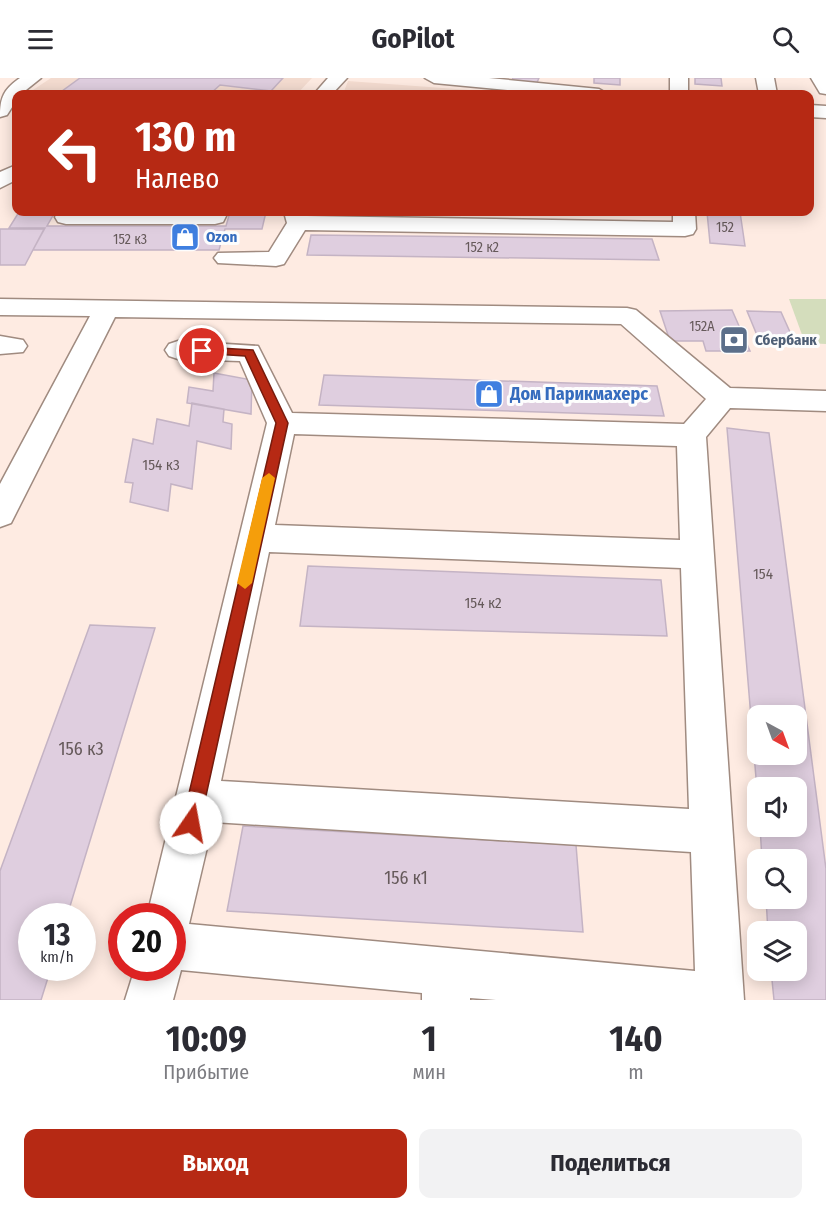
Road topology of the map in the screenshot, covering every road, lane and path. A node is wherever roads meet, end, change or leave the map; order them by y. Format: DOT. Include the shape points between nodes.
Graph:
graph roads {
  1 [pos="32,78"];
  2 [pos="338,78"];
  3 [pos="434,78"];
  4 [pos="820,78"];
  5 [pos="499,81"];
  6 [pos="826,89"];
  7 [pos="15,90"];
  8 [pos="327,90"];
  9 [pos="568,90"];
  10 [pos="12,94"];
  11 [pos="0,111"];
  12 [pos="67,216"];
  13 [pos="215,216"];
  14 [pos="684,216"];
  15 [pos="297,217"];
  16 [pos="226,258"];
  17 [pos="651,300"];
  18 [pos="0,307"];
  19 [pos="107,308"];
  20 [pos="627,316"];
  21 [pos="178,350"];
  22 [pos="723,398"];
  23 [pos="826,402"];
  24 [pos="282,423"];
  25 [pos="691,435"];
  26 [pos="0,514"];
  27 [pos="255,538"];
  28 [pos="697,555"];
  29 [pos="196,800"];
  30 [pos="712,832"];
  31 [pos="173,903"];
  32 [pos="186,948"];
  33 [pos="154,981"];
  34 [pos="446,985"];
  35 [pos="720,998"];
  36 [pos="149,1000"];
  1 -- 7 [label="street"];
  2 -- 8 [label="street"];
  3 -- 5 [label="street"];
  4 -- 6 [label="street"];
  5 -- 9 [label="street"];
  10 -- 11 [label="street"];
  12 -- 13 [label="street"];
  14 -- 15 [label="street" via="685,229"];
  15 -- 16 [label="street" via="276,260"];
  17 -- 20 [label="street"];
  18 -- 19 [label="street"];
  19 -- 20 [label="street"];
  19 -- 26 [label="street"];
  20 -- 22 [label="street"];
  21 -- 24 [label="street" via="249,352"];
  22 -- 23 [label="street"];
  22 -- 25 [label="street"];
  24 -- 25 [label="street"];
  24 -- 27 [label="street"];
  25 -- 28 [label="street"];
  27 -- 28 [label="street"];
  27 -- 29 [label="street"];
  28 -- 30 [label="street"];
  29 -- 30 [label="street"];
  29 -- 31 [label="street"];
  30 -- 35 [label="street"];
  32 -- 34 [label="street"];
  33 -- 36 [label="street"];
  34 -- 35 [label="street"];
}
